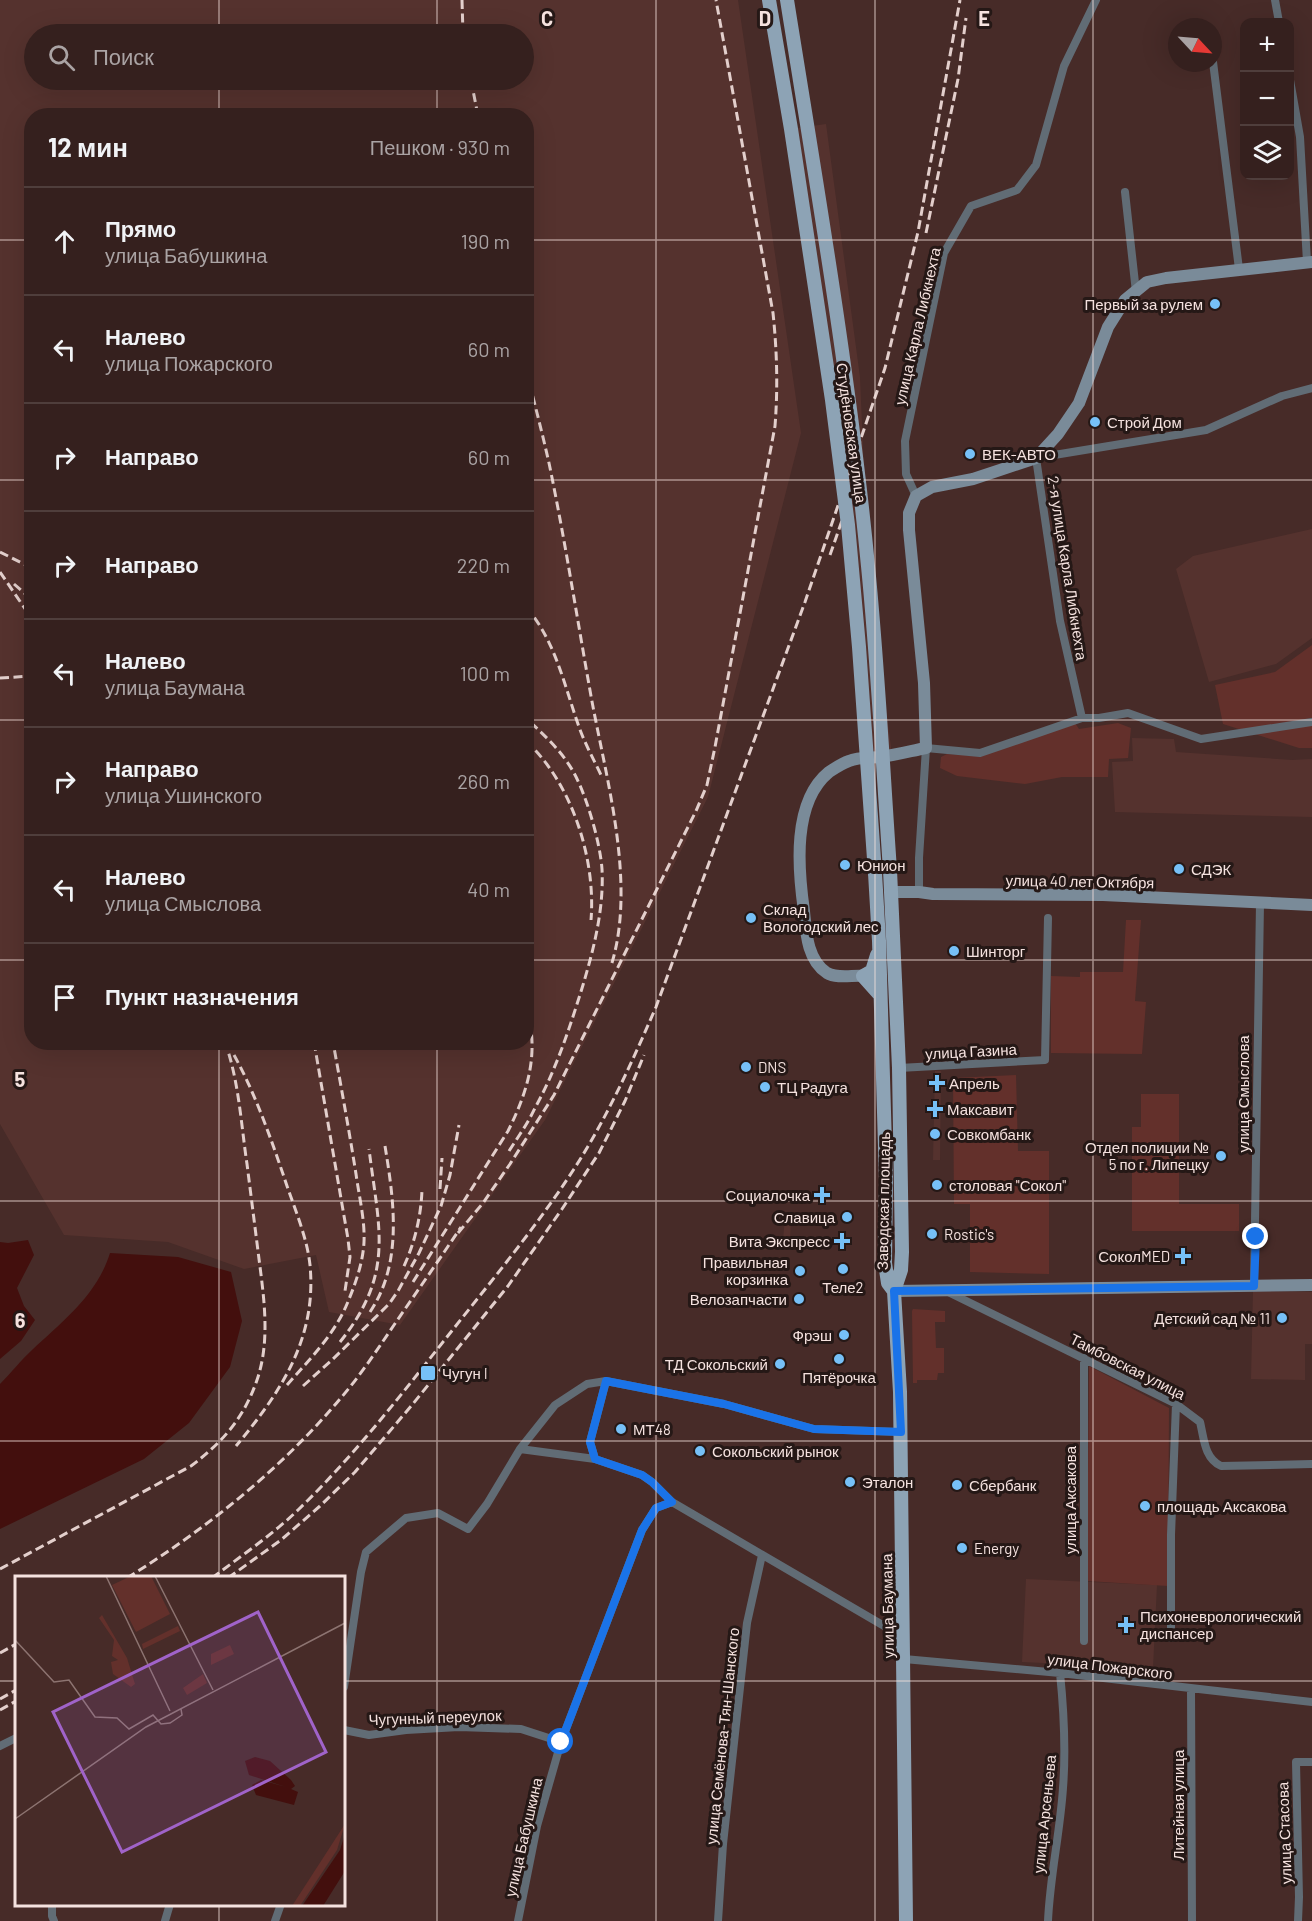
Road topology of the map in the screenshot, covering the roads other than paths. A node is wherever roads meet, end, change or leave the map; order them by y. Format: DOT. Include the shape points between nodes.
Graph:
graph roads {
  1 [pos="769,0"];
  2 [pos="787,0"];
  3 [pos="1096,0"];
  4 [pos="1275,0"];
  5 [pos="1278,18"];
  6 [pos="1214,72"];
  7 [pos="1294,103"];
  8 [pos="1125,192"];
  9 [pos="1310,262"];
  10 [pos="1239,269"];
  11 [pos="1136,292"];
  12 [pos="1312,388"];
  13 [pos="1036,458"];
  14 [pos="916,496"];
  15 [pos="1082,718"];
  16 [pos="1312,722"];
  17 [pos="926,748"];
  18 [pos="890,870"];
  19 [pos="875,873"];
  20 [pos="892,892"];
  21 [pos="919,892"];
  22 [pos="1260,903"];
  23 [pos="1312,905"];
  24 [pos="1048,918"];
  25 [pos="879,941"];
  26 [pos="863,976"];
  27 [pos="880,994"];
  28 [pos="899,1068"];
  29 [pos="1312,1285"];
  30 [pos="1254,1286"];
  31 [pos="945,1290"];
  32 [pos="894,1291"];
  33 [pos="1084,1358"];
  34 [pos="606,1381"];
  35 [pos="1176,1404"];
  36 [pos="901,1432"];
  37 [pos="520,1449"];
  38 [pos="595,1459"];
  39 [pos="1312,1464"];
  40 [pos="672,1502"];
  41 [pos="762,1555"];
  42 [pos="903,1637"];
  43 [pos="1171,1638"];
  44 [pos="1084,1641"];
  45 [pos="904,1659"];
  46 [pos="1060,1673"];
  47 [pos="345,1680"];
  48 [pos="1191,1689"];
  49 [pos="1312,1702"];
  50 [pos="345,1730"];
  51 [pos="15,1738"];
  52 [pos="561,1742"];
  53 [pos="0,1746"];
  54 [pos="1312,1762"];
  55 [pos="52,1906"];
  56 [pos="170,1906"];
  57 [pos="281,1906"];
  58 [pos="54,1921"];
  59 [pos="165,1921"];
  60 [pos="275,1921"];
  61 [pos="518,1921"];
  62 [pos="718,1921"];
  63 [pos="906,1921"];
  64 [pos="1048,1921"];
  65 [pos="1192,1921"];
  66 [pos="1298,1921"];
  1 -- 19 [label="main road, Студёновская улица, bridge" via="848,525"];
  2 -- 18 [label="main road, Студёновская улица, bridge" via="847,386 867,555"];
  3 -- 14 [label="street, улица Карла Либкнехта" via="1064,66 1036,165 1017,190 971,206 944,253 905,441 906,474"];
  4 -- 5 [label="street"];
  6 -- 10 [label="street"];
  7 -- 9 [label="street"];
  8 -- 11 [label="street"];
  9 -- 10 [label="street"];
  10 -- 11 [label="street" via="1147,282"];
  11 -- 13 [label="street" via="1125,300 1108,327 1079,403"];
  12 -- 13 [label="street" via="1282,396 1206,430"];
  13 -- 14 [label="street" via="973,479 932,487"];
  13 -- 15 [label="street, 2-я улица Карла Либкнехта" via="1059,621"];
  14 -- 17 [label="street" via="909,513 909,530 924,683"];
  15 -- 16 [label="street" via="1128,713 1201,739"];
  15 -- 17 [label="street" via="980,753"];
  17 -- 21 [label="street"];
  17 -- 26 [label="street" via="850,760 830,771 817,784 802,826 799,878 808,941 816,962 828,974"];
  18 -- 20 [label="main road, Заводская площадь"];
  19 -- 25 [label="main road, Заводская площадь"];
  20 -- 21 [label="street, улица 40 лет Октября"];
  20 -- 28 [label="main road, Заводская площадь"];
  21 -- 22 [label="street, улица 40 лет Октября"];
  22 -- 23 [label="street, улица 40 лет Октября"];
  22 -- 30 [label="street, улица Смыслова"];
  24 -- 28 [label="street, улица Газина" via="1045,1060"];
  25 -- 26 [label="main road" via="872,971"];
  25 -- 27 [label="main road, Заводская площадь"];
  26 -- 27 [label="main road"];
  27 -- 32 [label="main road, Заводская площадь" via="885,1263 888,1283"];
  28 -- 32 [label="main road, Заводская площадь" via="902,1252"];
  29 -- 30 [label="street"];
  30 -- 31 [label="street"];
  31 -- 32 [label="street"];
  31 -- 33 [label="street, Тамбовская улица"];
  32 -- 36 [label="main road, улица Баумана"];
  33 -- 35 [label="street, Тамбовская улица"];
  33 -- 44 [label="street, улица Аксакова"];
  34 -- 36 [label="street" via="724,1404 814,1429"];
  34 -- 37 [label="street" via="587,1384 555,1405"];
  34 -- 38 [label="street" via="590,1442"];
  35 -- 39 [label="street, Тамбовская улица" via="1200,1422 1207,1452 1221,1466"];
  35 -- 43 [label="street"];
  36 -- 42 [label="main road, улица Баумана"];
  37 -- 38 [label="street"];
  37 -- 47 [label="street" via="468,1529 438,1513 406,1518 366,1552"];
  38 -- 40 [label="street" via="642,1475"];
  40 -- 41 [label="street"];
  40 -- 52 [label="street, улица Бабушкина" via="656,1508 642,1530"];
  41 -- 42 [label="street"];
  41 -- 62 [label="street, улица Семёнова-Тян-Шанского" via="747,1623"];
  42 -- 45 [label="main road, улица Баумана"];
  45 -- 46 [label="street, улица Пожарского"];
  45 -- 63 [label="main road, улица Баумана"];
  46 -- 48 [label="street, улица Пожарского"];
  46 -- 64 [label="street, улица Арсеньева" via="1065,1728 1063,1790"];
  48 -- 49 [label="street, улица Пожарского"];
  48 -- 65 [label="street, Литейная улица"];
  50 -- 52 [label="street, Чугунный переулок" via="369,1735 459,1727 521,1729"];
  51 -- 53 [label="street"];
  52 -- 61 [label="street, улица Бабушкина" via="537,1826"];
  54 -- 66 [label="street, улица Стасова" via="1296,1762"];
  55 -- 58 [label="street"];
  56 -- 59 [label="street"];
  57 -- 60 [label="street"];
}
